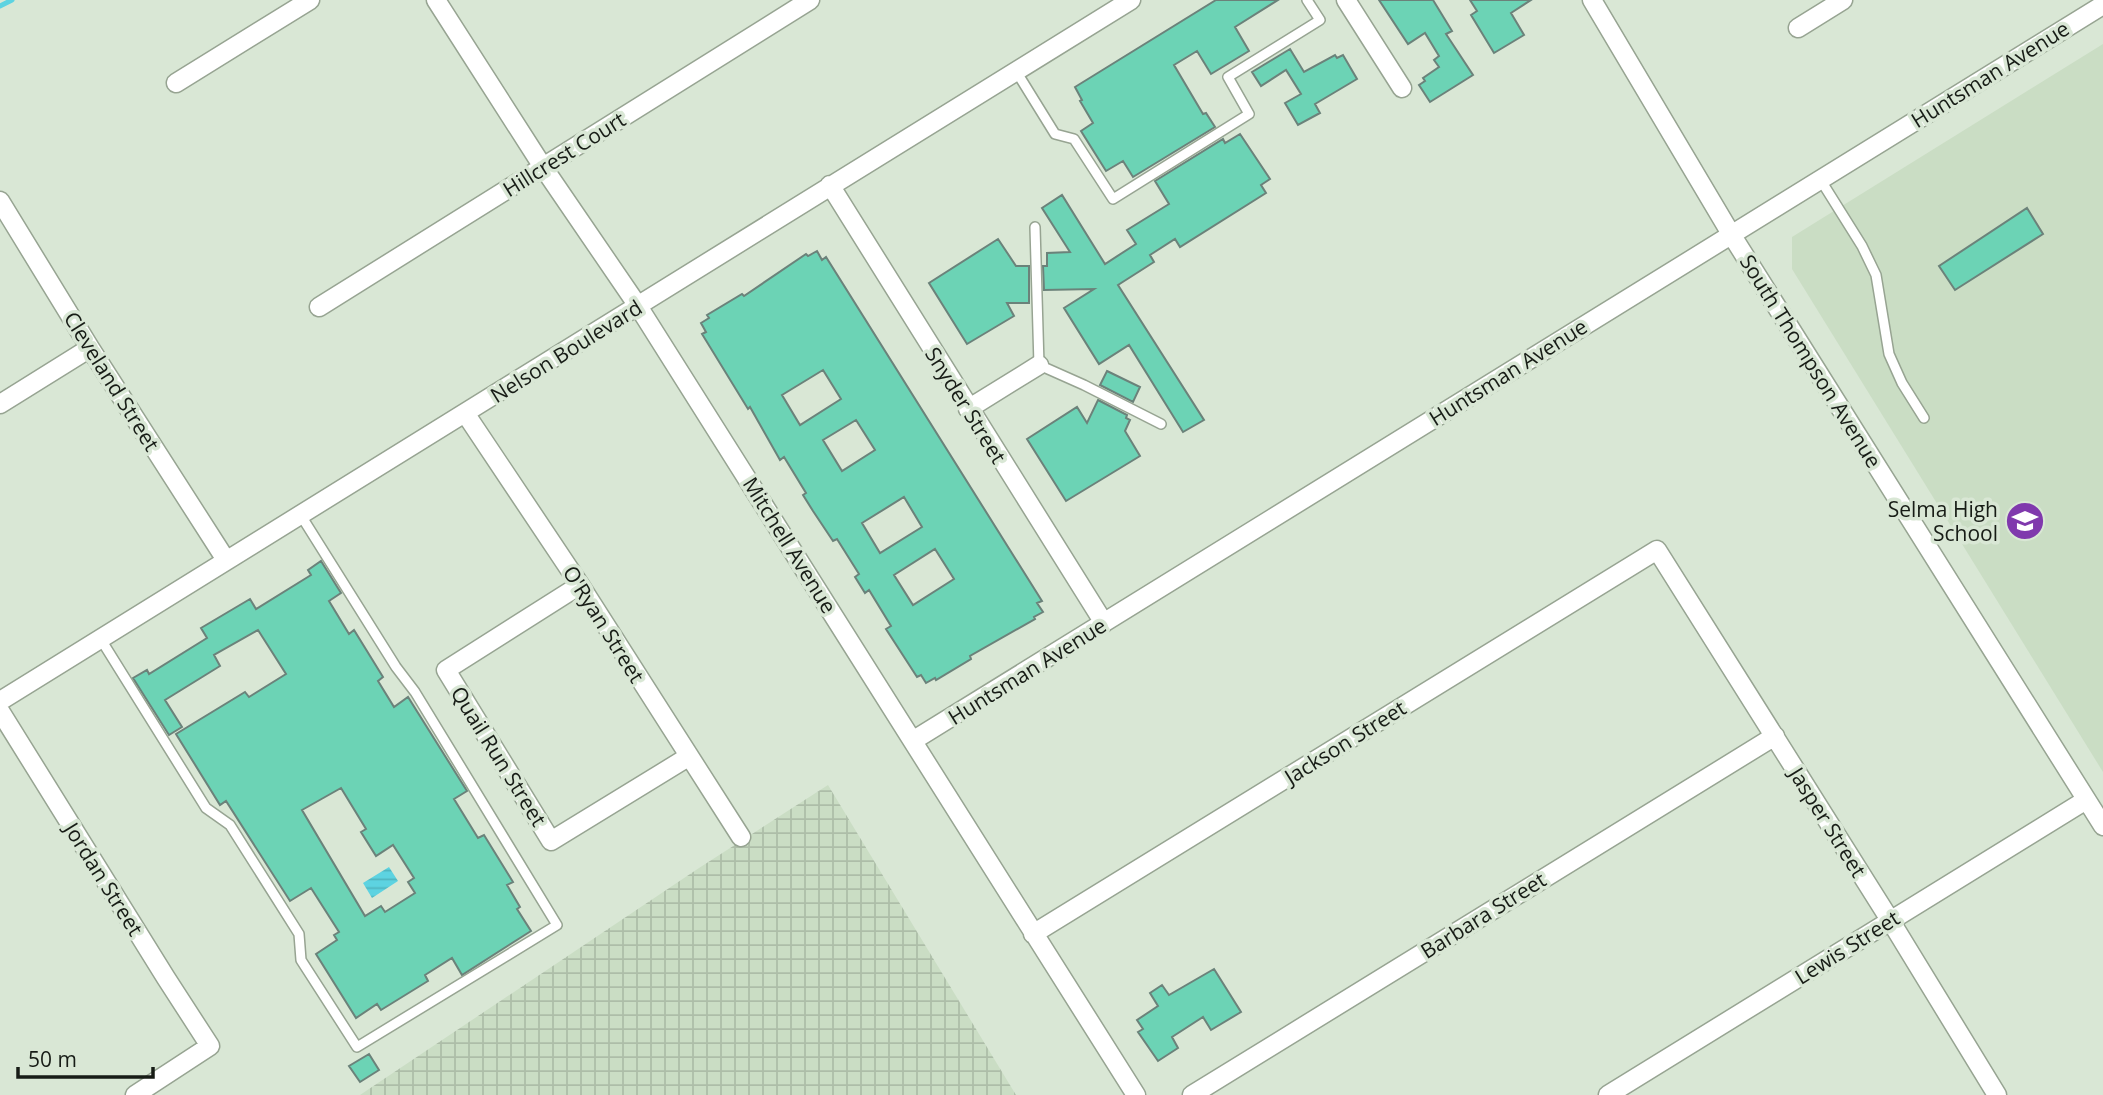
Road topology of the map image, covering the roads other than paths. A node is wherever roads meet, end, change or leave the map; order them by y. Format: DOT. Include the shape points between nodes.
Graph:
graph roads {
  1 [pos="310,0"];
  2 [pos="436,0"];
  3 [pos="810,0"];
  4 [pos="1131,0"];
  5 [pos="1307,0"];
  6 [pos="1346,0"];
  7 [pos="1592,0"];
  8 [pos="1843,0"];
  9 [pos="2103,5"];
  10 [pos="1798,28"];
  11 [pos="1016,71"];
  12 [pos="176,83"];
  13 [pos="1402,88"];
  14 [pos="543,167"];
  15 [pos="1820,178"];
  16 [pos="830,186"];
  17 [pos="0,201"];
  18 [pos="1035,227"];
  19 [pos="1731,234"];
  20 [pos="638,306"];
  21 [pos="319,307"];
  22 [pos="90,348"];
  23 [pos="1040,365"];
  24 [pos="0,404"];
  25 [pos="968,409"];
  26 [pos="465,413"];
  27 [pos="1924,418"];
  28 [pos="1161,424"];
  29 [pos="300,514"];
  30 [pos="1657,550"];
  31 [pos="226,559"];
  32 [pos="580,585"];
  33 [pos="1104,623"];
  34 [pos="100,638"];
  35 [pos="0,701"];
  36 [pos="0,711"];
  37 [pos="1774,736"];
  38 [pos="914,740"];
  39 [pos="688,757"];
  40 [pos="2086,800"];
  41 [pos="2103,826"];
  42 [pos="741,837"];
  43 [pos="1890,920"];
  44 [pos="1033,934"];
  45 [pos="135,1095"];
  46 [pos="1136,1095"];
  47 [pos="1192,1095"];
  48 [pos="1608,1095"];
  49 [pos="1997,1095"];
  1 -- 12 [label="street"];
  2 -- 14 [label="street, Mitchell Avenue"];
  3 -- 14 [label="street, Hillcrest Court"];
  4 -- 11 [label="street, Nelson Boulevard"];
  5 -- 11 [label="lane" via="1320,20 1228,77 1249,114 1113,200 1074,139 1055,134"];
  6 -- 13 [label="street"];
  7 -- 19 [label="street, South Thompson Avenue"];
  8 -- 10 [label="street"];
  9 -- 15 [label="street, Huntsman Avenue"];
  11 -- 16 [label="street, Nelson Boulevard"];
  14 -- 20 [label="street, Mitchell Avenue"];
  14 -- 21 [label="street, Hillcrest Court"];
  15 -- 19 [label="street, Huntsman Avenue"];
  15 -- 27 [label="lane" via="1876,275 1889,354"];
  16 -- 20 [label="street, Nelson Boulevard"];
  16 -- 25 [label="street, Snyder Street"];
  17 -- 22 [label="street, Cleveland Street"];
  18 -- 23 [label="lane"];
  19 -- 33 [label="street, Huntsman Avenue"];
  19 -- 40 [label="street, South Thompson Avenue"];
  20 -- 26 [label="street, Nelson Boulevard"];
  20 -- 38 [label="street, Mitchell Avenue"];
  22 -- 24 [label="street"];
  22 -- 31 [label="street, Cleveland Street"];
  23 -- 25 [label="street"];
  23 -- 28 [label="lane"];
  25 -- 33 [label="street, Snyder Street"];
  26 -- 29 [label="street, Nelson Boulevard"];
  26 -- 32 [label="street, O'Ryan Street"];
  29 -- 31 [label="street, Nelson Boulevard"];
  29 -- 34 [label="lane" via="557,925 357,1047 301,960 299,934 230,825 206,808"];
  30 -- 37 [label="street, Jasper Street"];
  30 -- 44 [label="street, Jackson Street"];
  31 -- 34 [label="street, Nelson Boulevard"];
  32 -- 39 [label="street, O'Ryan Street"];
  32 -- 39 [label="street, Quail Run Street" via="446,670 551,841"];
  33 -- 38 [label="street, Huntsman Avenue"];
  34 -- 35 [label="street, Nelson Boulevard"];
  36 -- 45 [label="street, Jordan Street" via="210,1046"];
  37 -- 43 [label="street, Jasper Street"];
  37 -- 47 [label="street, Barbara Street"];
  38 -- 44 [label="street, Mitchell Avenue"];
  39 -- 42 [label="street, O'Ryan Street"];
  40 -- 41 [label="street, South Thompson Avenue"];
  40 -- 43 [label="street, Lewis Street"];
  43 -- 48 [label="street, Lewis Street"];
  43 -- 49 [label="street, Jasper Street"];
  44 -- 46 [label="street, Mitchell Avenue"];
}
